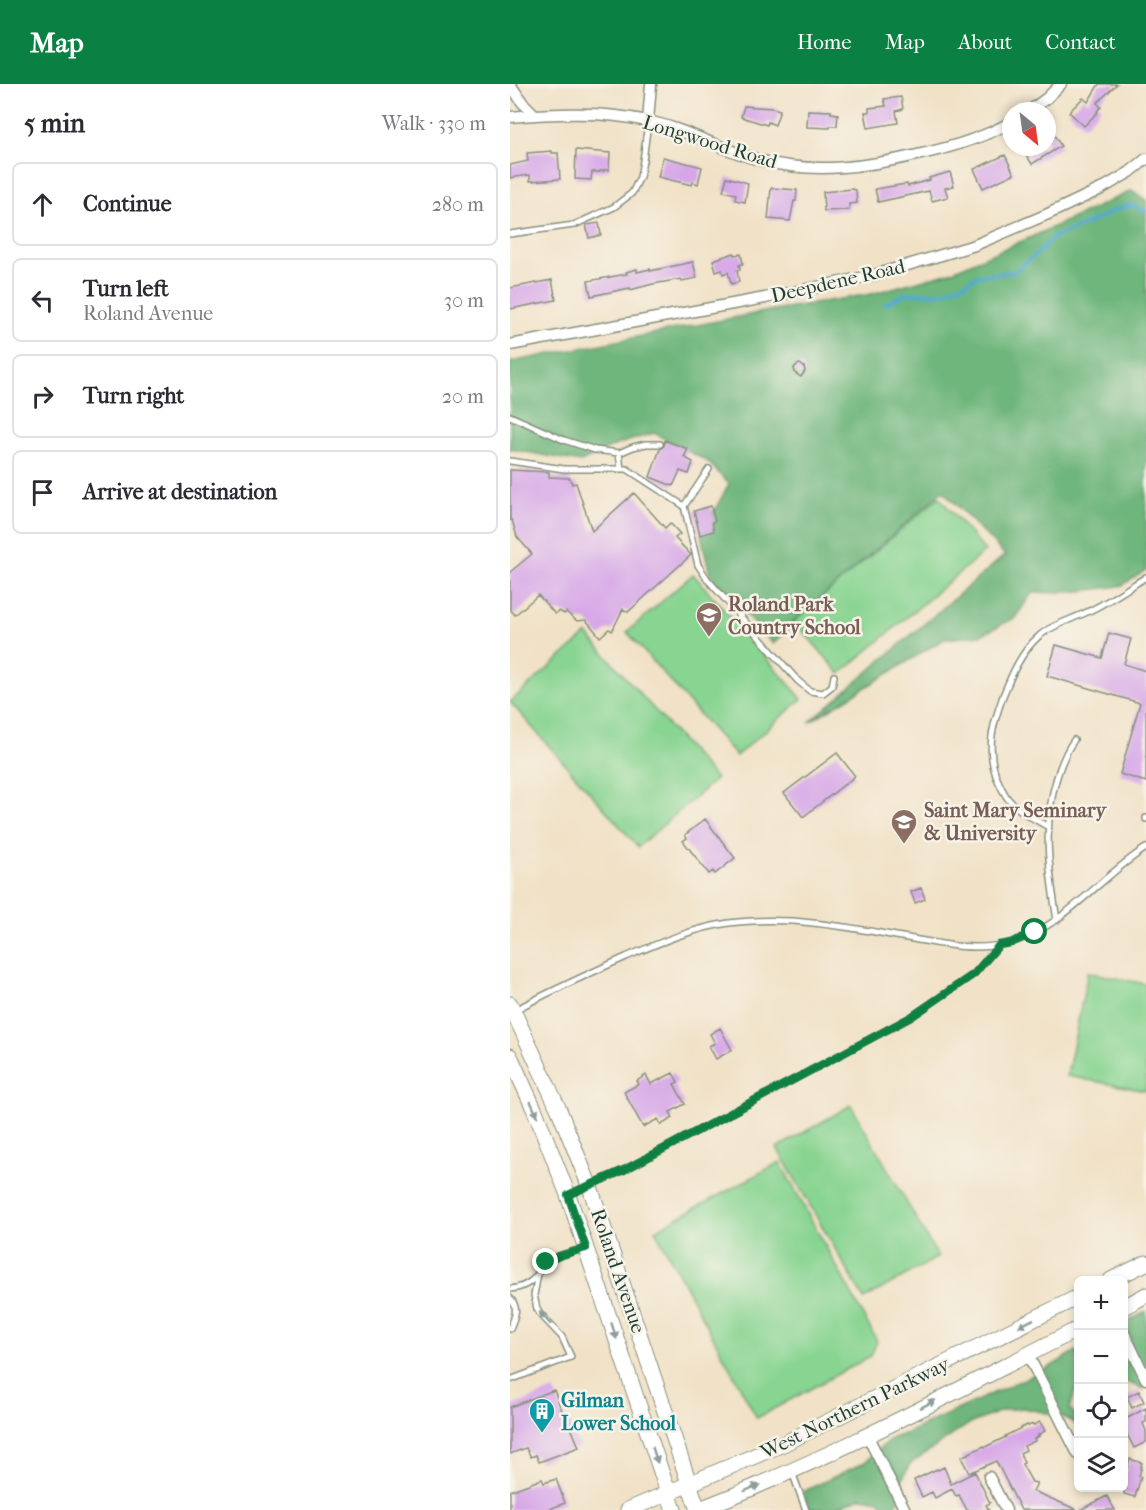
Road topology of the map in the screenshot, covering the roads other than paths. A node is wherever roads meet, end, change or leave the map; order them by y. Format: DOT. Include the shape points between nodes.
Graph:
graph roads {
  1 [pos="510,84"];
  2 [pos="651,84"];
  3 [pos="1061,84"];
  4 [pos="1041,102"];
  5 [pos="535,115"];
  6 [pos="510,117"];
  7 [pos="648,121"];
  8 [pos="1002,126"];
  9 [pos="1146,159"];
  10 [pos="510,234"];
  11 [pos="510,345"];
  12 [pos="510,416"];
  13 [pos="660,444"];
  14 [pos="620,453"];
  15 [pos="510,461"];
  16 [pos="621,469"];
  17 [pos="709,469"];
  18 [pos="684,506"];
  19 [pos="1146,577"];
  20 [pos="834,676"];
  21 [pos="1074,740"];
  22 [pos="1047,826"];
  23 [pos="1146,848"];
  24 [pos="1057,920"];
  25 [pos="999,945"];
  26 [pos="511,1009"];
  27 [pos="510,1056"];
  28 [pos="590,1186"];
  29 [pos="568,1195"];
  30 [pos="586,1248"];
  31 [pos="1146,1263"];
  32 [pos="537,1274"];
  33 [pos="1121,1276"];
  34 [pos="510,1289"];
  35 [pos="1146,1295"];
  36 [pos="510,1298"];
  37 [pos="1074,1299"];
  38 [pos="1128,1304"];
  39 [pos="510,1329"];
  40 [pos="1076,1330"];
  41 [pos="1128,1341"];
  42 [pos="1028,1354"];
  43 [pos="1146,1379"];
  44 [pos="510,1380"];
  45 [pos="867,1435"];
  46 [pos="1074,1446"];
  47 [pos="791,1471"];
  48 [pos="989,1477"];
  49 [pos="689,1485"];
  50 [pos="668,1493"];
  51 [pos="628,1510"];
  52 [pos="674,1510"];
  53 [pos="698,1510"];
  54 [pos="806,1510"];
  55 [pos="905,1510"];
  56 [pos="1006,1510"];
  1 -- 5 [label="street"];
  2 -- 7 [label="street"];
  3 -- 4 [label="street"];
  5 -- 6 [label="street, Longwood Road"];
  5 -- 7 [label="street, Longwood Road" via="589,114"];
  7 -- 8 [label="street, Longwood Road" via="762,161 815,168 862,166 937,151"];
  7 -- 10 [label="lane" via="640,177 632,193 614,207 574,225"];
  9 -- 11 [label="street, Deepdene Road" via="1101,189 1048,214 975,245 874,275"];
  12 -- 14 [label="lane" via="564,440"];
  13 -- 14 [label="lane" via="646,444"];
  14 -- 16 [label="lane"];
  15 -- 16 [label="lane" via="564,469"];
  16 -- 18 [label="lane" via="627,469"];
  17 -- 18 [label="lane"];
  18 -- 20 [label="lane" via="698,565 708,580 810,691 823,693 832,686"];
  19 -- 22 [label="lane" via="1103,604 1038,636 1007,687 993,726 991,756 995,773 1008,799"];
  21 -- 22 [label="lane" via="1065,753 1053,789"];
  22 -- 24 [label="lane"];
  23 -- 24 [label="lane"];
  24 -- 25 [label="lane"];
  25 -- 26 [label="lane" via="944,945 863,929 793,921 728,923 660,942"];
  25 -- 28 [label="lane" via="974,974 911,1017"];
  26 -- 28 [label="main road, Roland Avenue" via="560,1110"];
  27 -- 29 [label="main road, Roland Avenue, one-way"];
  28 -- 29 [label="lane"];
  28 -- 49 [label="main road, Roland Avenue"];
  29 -- 30 [label="main road, Roland Avenue"];
  30 -- 32 [label="lane" via="551,1259"];
  30 -- 50 [label="main road, Roland Avenue, one-way"];
  31 -- 33 [label="main road"];
  32 -- 34 [label="lane" via="527,1284"];
  44 -- 32 [label="lane, one-way" via="571,1357 562,1337 537,1309"];
  35 -- 38 [label="main road"];
  36 -- 39 [label="lane" via="516,1309"];
  37 -- 49 [label="main road, West Northern Parkway, one-way" via="785,1443"];
  40 -- 42 [label="main road, West Northern Parkway"];
  41 -- 43 [label="street"];
  45 -- 42 [label="main road, West Northern Parkway, one-way"];
  42 -- 46 [label="street"];
  45 -- 47 [label="main road, West Northern Parkway"];
  45 -- 55 [label="street"];
  53 -- 47 [label="main road, West Northern Parkway, one-way"];
  47 -- 54 [label="lane"];
  48 -- 56 [label="street"];
  49 -- 50 [label="main road, West Northern Parkway"];
  49 -- 53 [label="main road, Roland Avenue"];
  50 -- 51 [label="main road, West Northern Parkway"];
  50 -- 52 [label="main road, Roland Avenue"];
}
